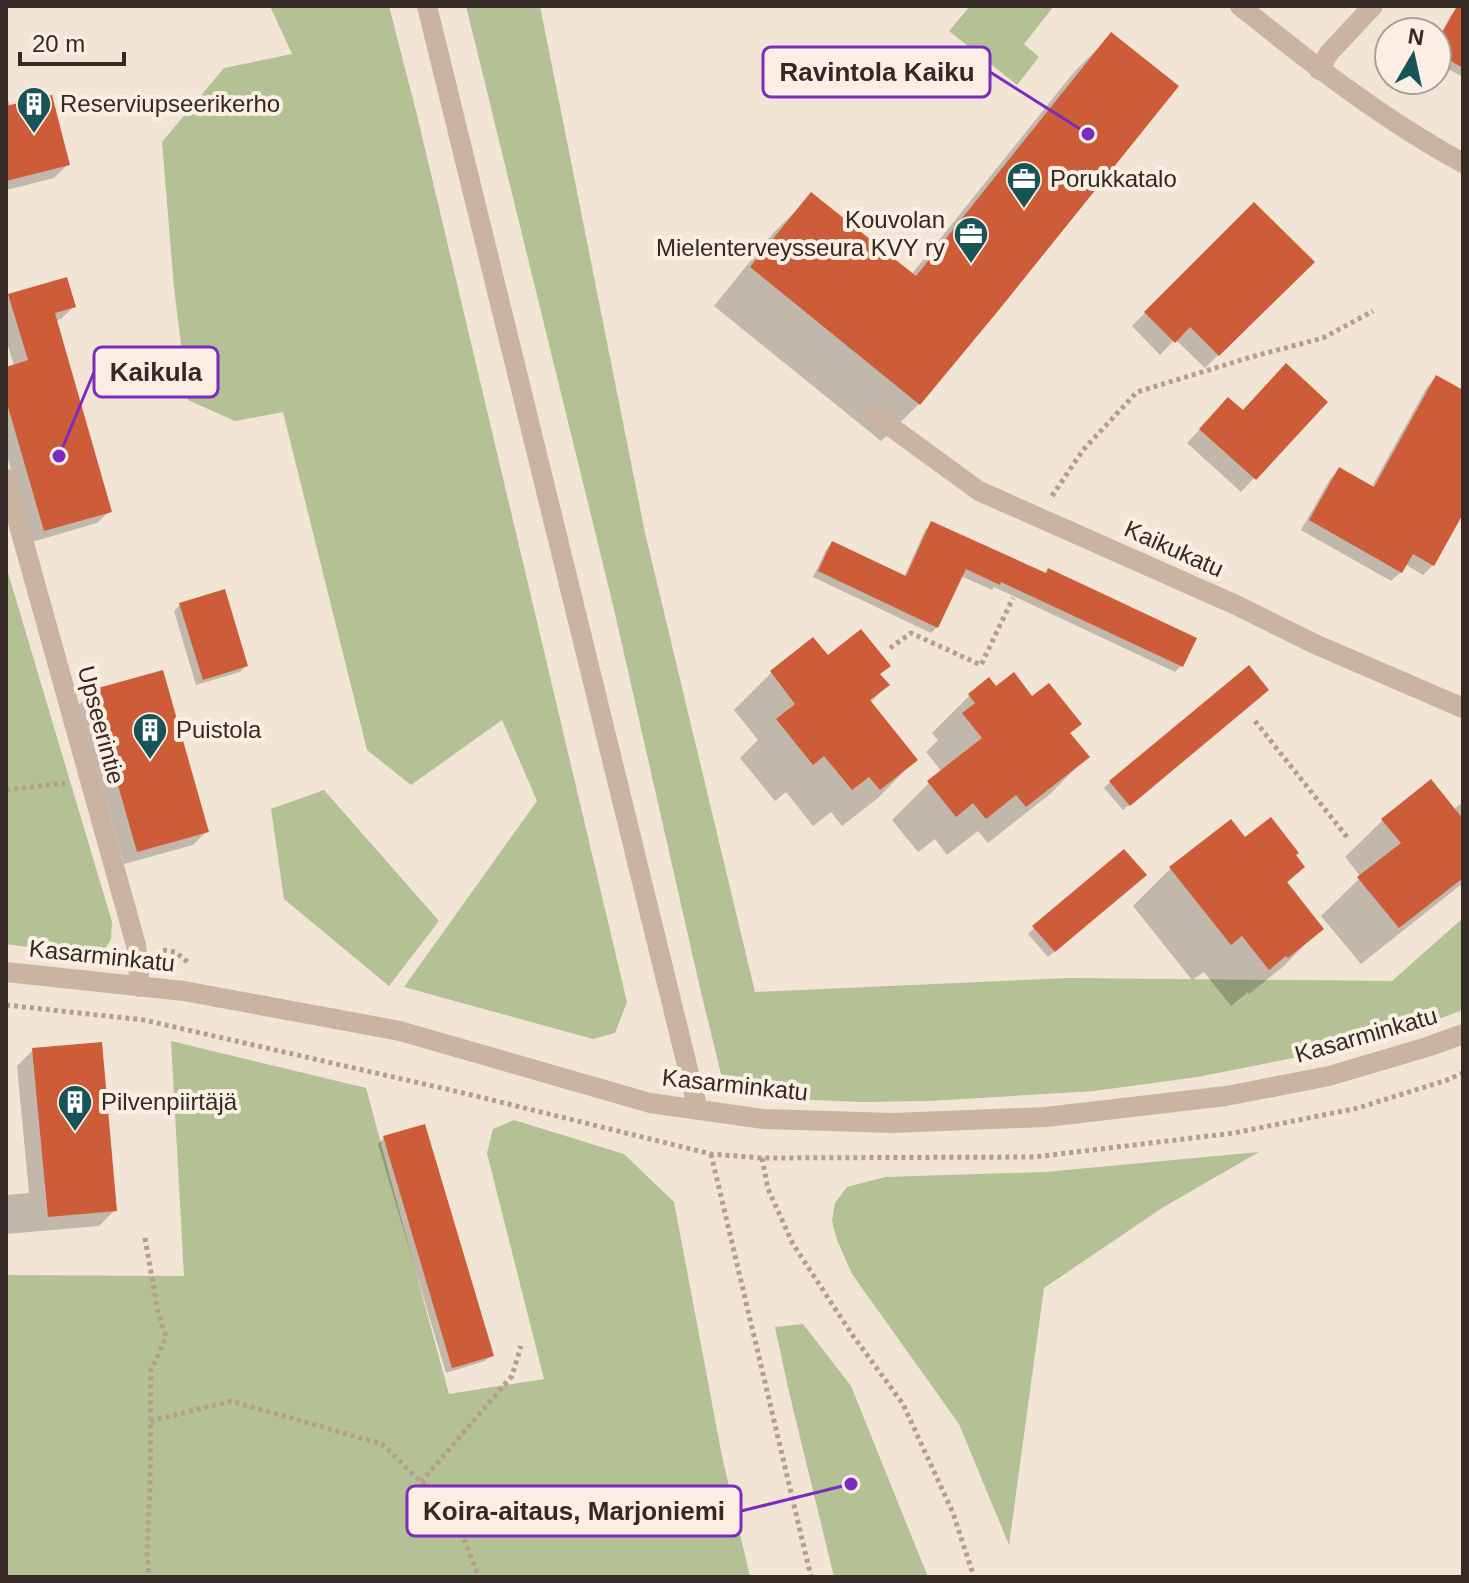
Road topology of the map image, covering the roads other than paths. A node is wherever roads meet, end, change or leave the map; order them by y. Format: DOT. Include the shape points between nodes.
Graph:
graph roads {
  1 [pos="427,6"];
  2 [pos="1240,6"];
  3 [pos="1373,6"];
  4 [pos="1319,70"];
  5 [pos="1463,163"];
  6 [pos="876,416"];
  7 [pos="6,479"];
  8 [pos="1463,708"];
  9 [pos="6,972"];
  10 [pos="140,987"];
  11 [pos="1463,1034"];
  12 [pos="698,1110"];
  1 -- 12 [label="street"];
  2 -- 4 [label="street"];
  3 -- 4 [label="street"];
  4 -- 5 [label="street"];
  6 -- 8 [label="street, Kaikukatu" via="979,491"];
  7 -- 10 [label="street, Upseerintie" via="136,945"];
  9 -- 10 [label="street, Kasarminkatu"];
  10 -- 12 [label="street, Kasarminkatu" via="400,1031 650,1103"];
  11 -- 12 [label="street, Kasarminkatu" via="1329,1076 1226,1096 1046,1117 893,1123 764,1119"];
}
